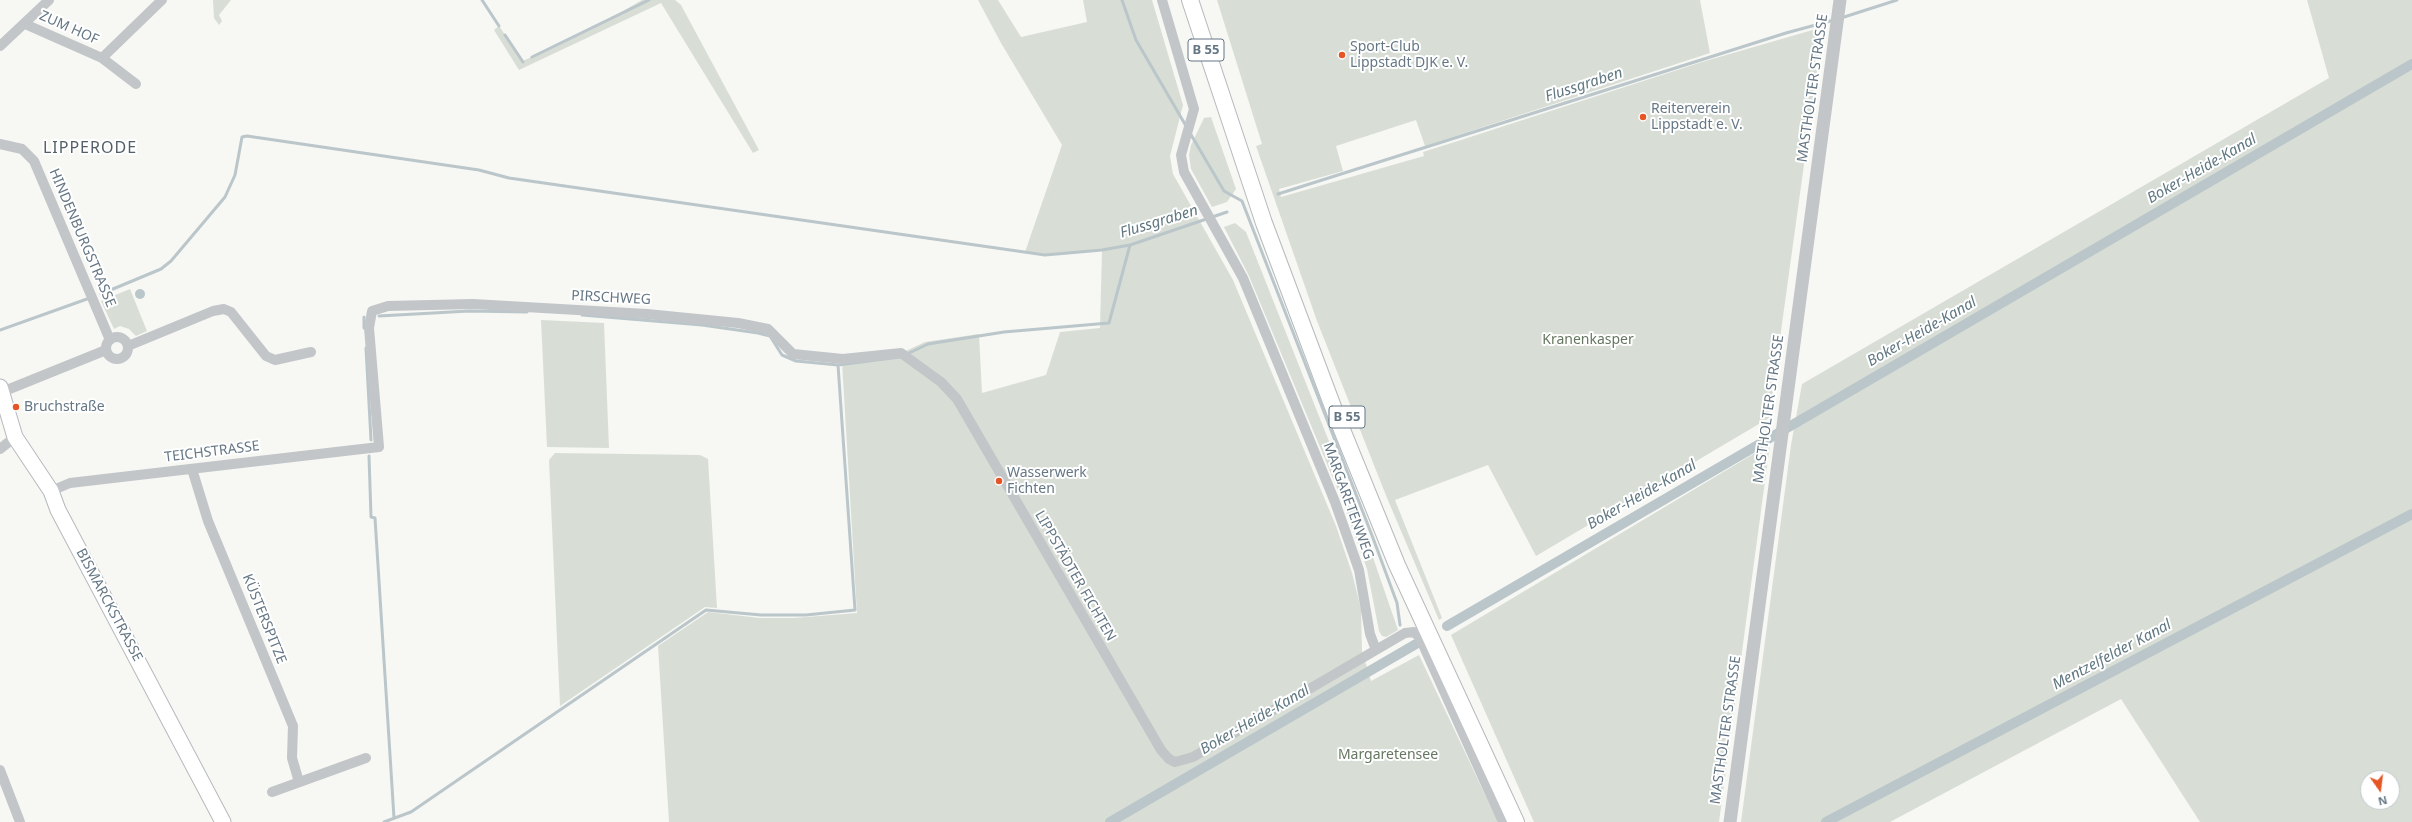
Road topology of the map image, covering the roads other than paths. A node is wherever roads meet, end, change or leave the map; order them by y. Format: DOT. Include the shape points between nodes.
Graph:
graph roads {
  1 [pos="49,0"];
  2 [pos="162,0"];
  3 [pos="1162,0"];
  4 [pos="1190,0"];
  5 [pos="1200,0"];
  6 [pos="1840,5"];
  7 [pos="25,24"];
  8 [pos="0,46"];
  9 [pos="102,58"];
  10 [pos="136,84"];
  11 [pos="0,144"];
  12 [pos="110,340"];
  13 [pos="128,346"];
  14 [pos="106,350"];
  15 [pos="311,352"];
  16 [pos="1,389"];
  17 [pos="957,399"];
  18 [pos="15,437"];
  19 [pos="379,447"];
  20 [pos="0,449"];
  21 [pos="192,468"];
  22 [pos="51,491"];
  23 [pos="1376,650"];
  24 [pos="366,758"];
  25 [pos="0,770"];
  26 [pos="298,782"];
  27 [pos="272,792"];
  28 [pos="20,822"];
  29 [pos="223,822"];
  30 [pos="1503,822"];
  31 [pos="1516,822"];
  32 [pos="1526,822"];
  33 [pos="1730,822"];
  1 -- 7 [label="street"];
  2 -- 9 [label="street, ZUM HOF"];
  3 -- 23 [label="street, MARGARETENWEG" via="1194,109 1192,125 1184,141 1181,155 1184,172 1243,278 1336,502 1359,570 1370,634"];
  4 -- 31 [label="main road, B 55" via="1261,216 1336,415 1404,580"];
  5 -- 32 [label="main road, B 55" via="1273,219 1344,411 1417,586"];
  6 -- 33 [label="street, MASTHOLTER STRASSE"];
  7 -- 8 [label="street"];
  7 -- 9 [label="street, ZUM HOF"];
  9 -- 10 [label="street, ZUM HOF"];
  11 -- 12 [label="street, HINDENBURGSTRASSE" via="22,149 34,161"];
  12 -- 13 [label="street" via="120,338"];
  12 -- 14 [label="street"];
  13 -- 14 [label="street" via="126,355 120,359 110,356"];
  13 -- 15 [label="street" via="213,310 224,309 234,315 266,356 275,360"];
  14 -- 16 [label="street"];
  16 -- 18 [label="main road, BISMARCKSTRASSE"];
  17 -- 19 [label="street, PIRSCHWEG" via="941,382 900,353 842,359 793,354 768,329 738,323 647,314 473,304 388,306 372,311 369,328"];
  17 -- 23 [label="street, LIPPSTÄDTER FICHTEN" via="1161,750 1175,762 1193,757"];
  18 -- 20 [label="street"];
  18 -- 22 [label="main road, BISMARCKSTRASSE"];
  19 -- 21 [label="street, TEICHSTRASSE"];
  21 -- 22 [label="street, TEICHSTRASSE" via="70,483"];
  21 -- 26 [label="street, KÜSTERSPITZE" via="208,521 293,726 292,758"];
  22 -- 29 [label="main road, BISMARCKSTRASSE" via="58,510"];
  23 -- 30 [label="street" via="1405,633 1414,632 1420,638"];
  24 -- 26 [label="street"];
  25 -- 28 [label="street"];
  26 -- 27 [label="street"];
}
